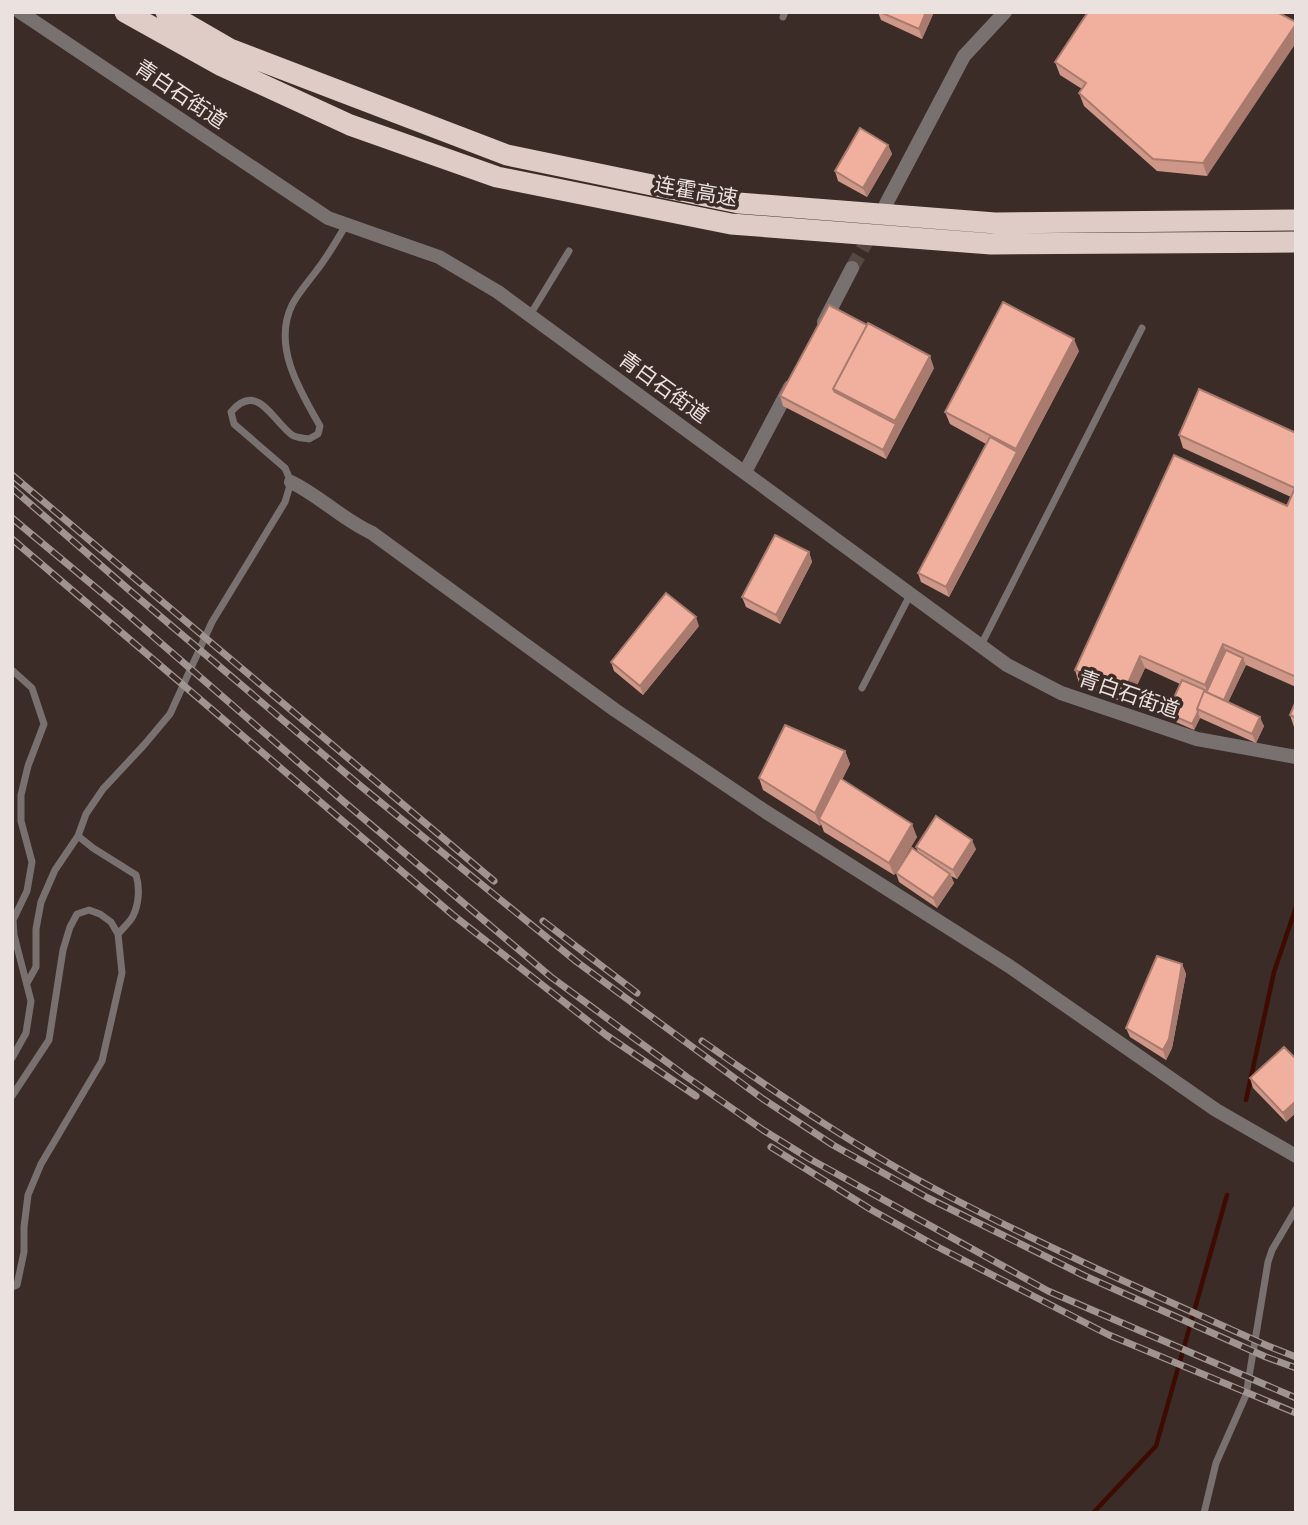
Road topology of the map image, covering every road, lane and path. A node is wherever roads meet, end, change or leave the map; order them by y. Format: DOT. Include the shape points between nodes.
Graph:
graph roads {
  1 [pos="20,12"];
  2 [pos="125,12"];
  3 [pos="166,12"];
  4 [pos="1005,12"];
  5 [pos="886,204"];
  6 [pos="1296,220"];
  7 [pos="347,224"];
  8 [pos="1296,242"];
  9 [pos="569,251"];
  10 [pos="852,268"];
  11 [pos="530,315"];
  12 [pos="1142,328"];
  13 [pos="814,340"];
  14 [pos="795,376"];
  15 [pos="745,472"];
  16 [pos="291,482"];
  17 [pos="910,594"];
  18 [pos="980,646"];
  19 [pos="12,670"];
  20 [pos="862,688"];
  21 [pos="1296,757"];
  22 [pos="78,836"];
  23 [pos="118,934"];
  24 [pos="27,983"];
  25 [pos="12,1058"];
  26 [pos="12,1096"];
  27 [pos="1296,1156"];
  28 [pos="1296,1209"];
  29 [pos="12,1287"];
  30 [pos="1204,1513"];
  1 -- 7 [label="street, 青白石街道" via="328,218"];
  2 -- 8 [label="highway, 连霍高速" via="222,66 362,129 497,177 705,219 991,244"];
  3 -- 6 [label="highway, 连霍高速" via="230,49 507,155 738,202 995,223"];
  4 -- 5 [label="street" via="964,56"];
  7 -- 11 [label="street, 青白石街道" via="439,257"];
  7 -- 16 [label="lane" via="292,305 286,326 288,360 320,426 318,433 309,439 295,437 258,401 245,400 231,412 234,424 285,468"];
  9 -- 11 [label="lane"];
  10 -- 13 [label="street"];
  11 -- 15 [label="street, 青白石街道"];
  12 -- 18 [label="lane"];
  14 -- 15 [label="street"];
  15 -- 17 [label="street, 青白石街道"];
  16 -- 22 [label="lane" via="285,502 212,622 170,713 103,789"];
  16 -- 27 [label="street" via="372,533 615,710 766,813 1009,966 1216,1110"];
  17 -- 18 [label="street, 青白石街道"];
  17 -- 20 [label="lane"];
  18 -- 21 [label="street, 青白石街道" via="1061,693 1196,739"];
  19 -- 24 [label="lane" via="32,688 44,724 21,795 20,821 32,862 27,891 13,920"];
  22 -- 23 [label="lane" via="136,875 133,916"];
  22 -- 24 [label="lane" via="41,902 36,967"];
  23 -- 26 [label="lane" via="111,922 89,910 78,914 69,927 49,1040"];
  23 -- 29 [label="lane" via="122,973 102,1061 37,1174 29,1195 17,1285"];
  24 -- 25 [label="lane" via="31,1001 26,1033"];
  28 -- 30 [label="lane" via="1268,1262 1246,1395 1216,1463"];
}
